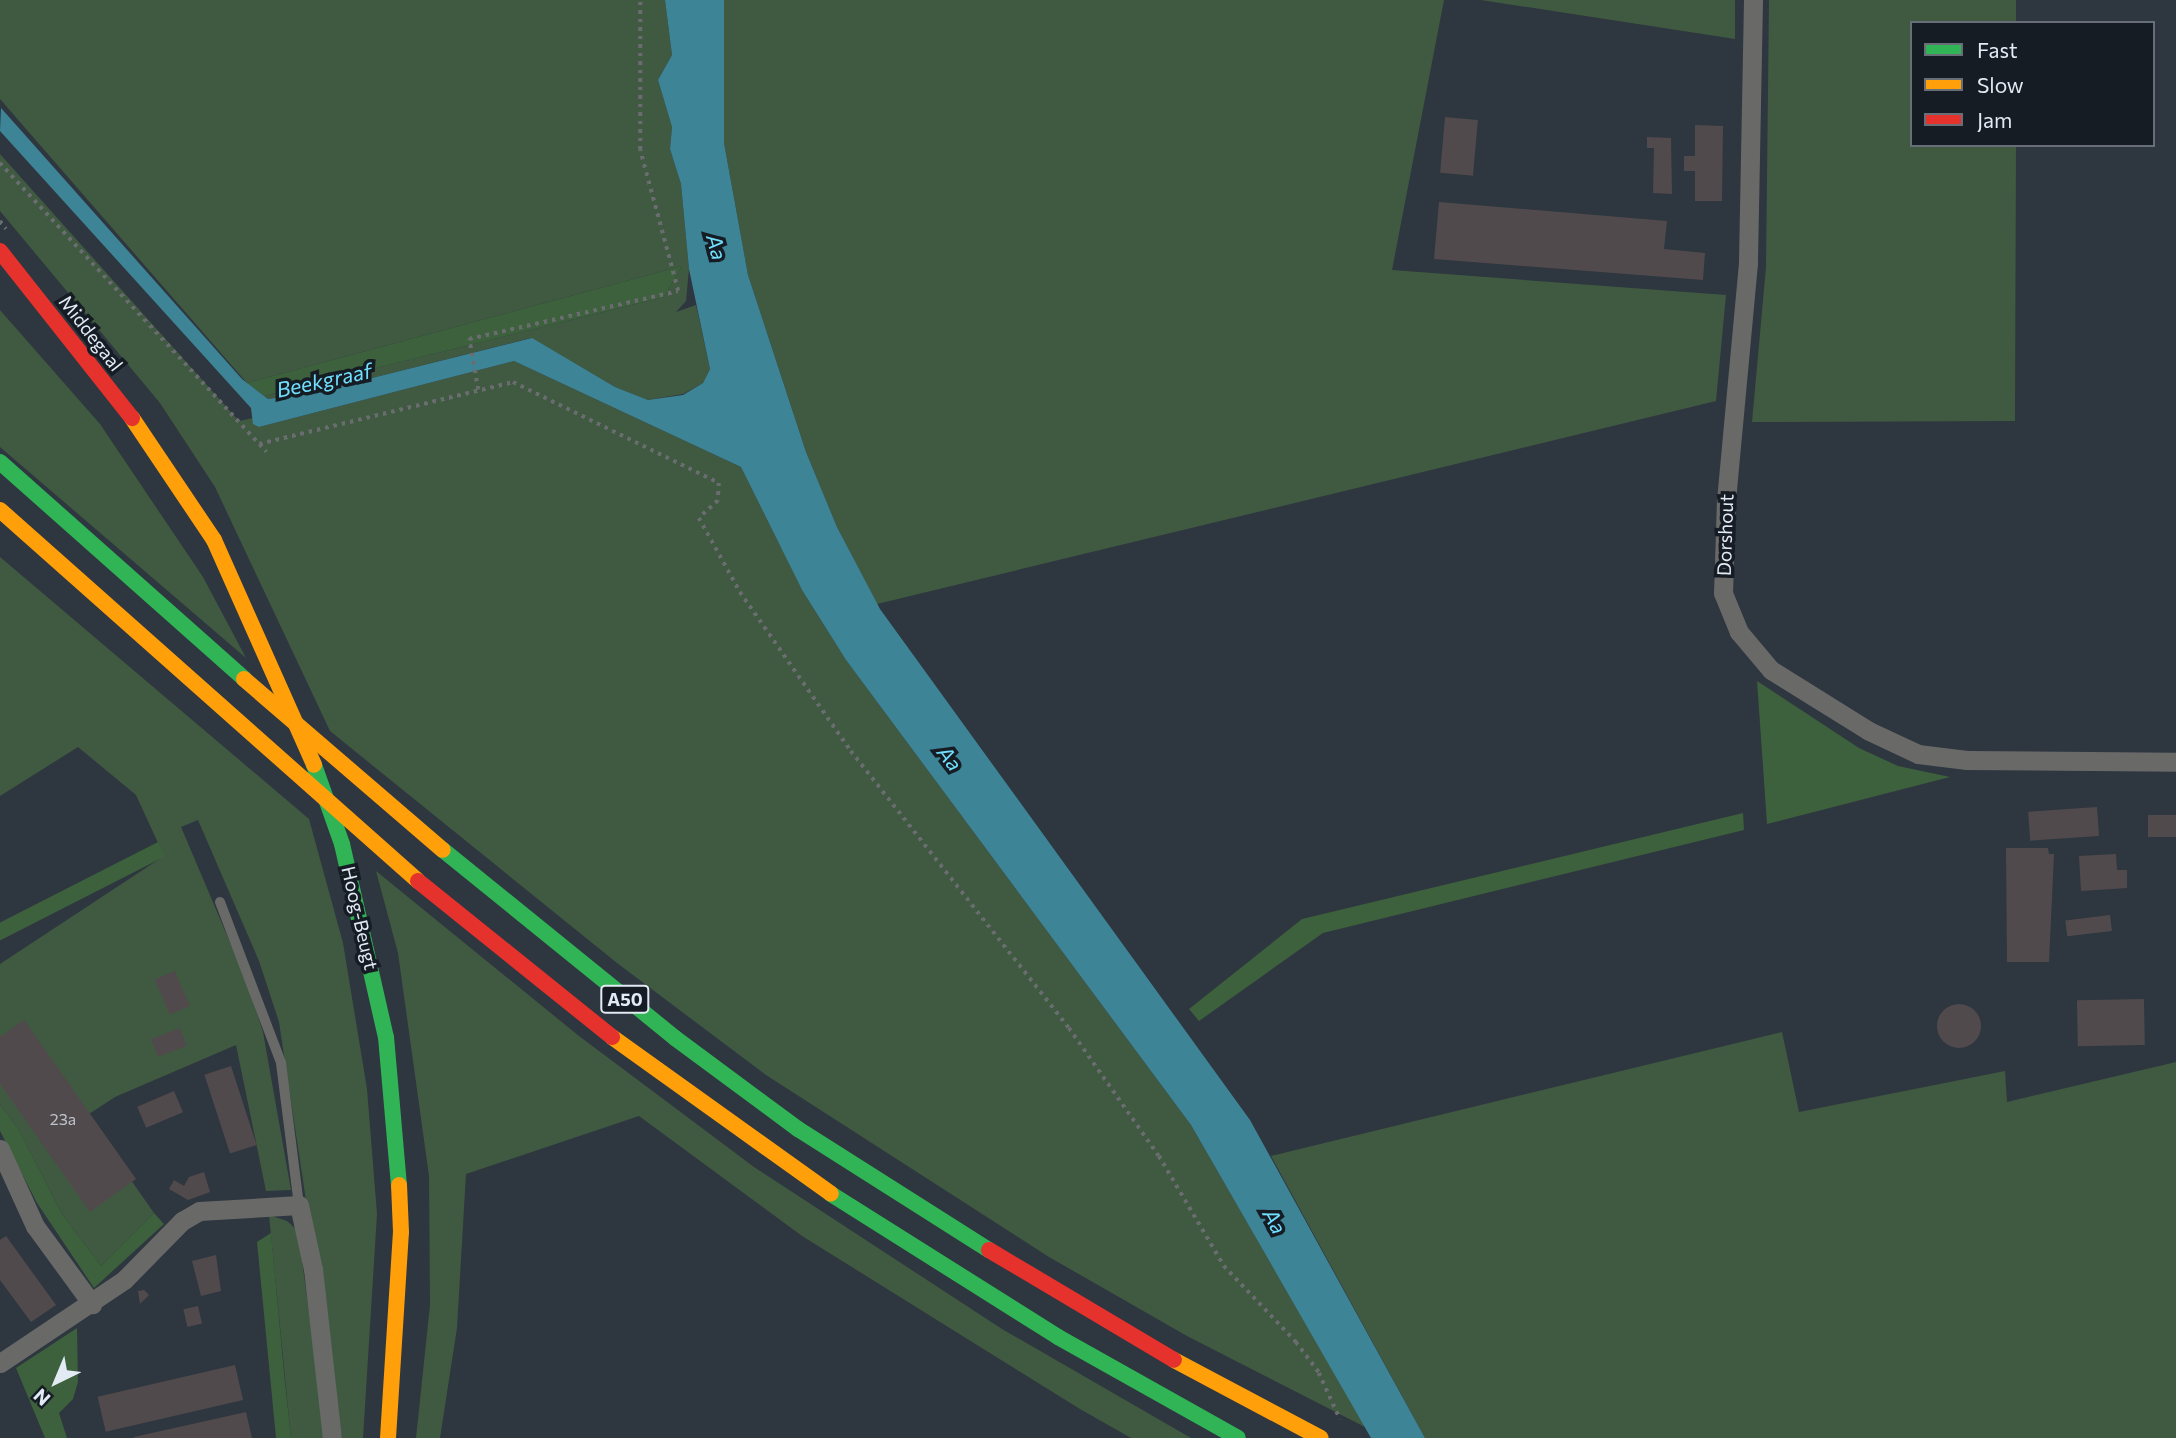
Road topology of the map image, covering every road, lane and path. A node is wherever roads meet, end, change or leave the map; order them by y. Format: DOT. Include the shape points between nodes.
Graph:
graph roads {
  1 [pos="640,0"];
  2 [pos="1753,0"];
  3 [pos="0,163"];
  4 [pos="0,251"];
  5 [pos="478,390"];
  6 [pos="149,440"];
  7 [pos="259,444"];
  8 [pos="267,452"];
  9 [pos="0,462"];
  10 [pos="0,510"];
  11 [pos="2176,762"];
  12 [pos="220,902"];
  13 [pos="0,1149"];
  14 [pos="299,1205"];
  15 [pos="92,1304"];
  16 [pos="0,1363"];
  17 [pos="1343,1427"];
  18 [pos="332,1438"];
  19 [pos="388,1438"];
  20 [pos="1238,1438"];
  21 [pos="1321,1438"];
  1 -- 5 [label="path" via="640,150 678,291 469,339"];
  2 -- 11 [label="street, Dorshout" via="1748,264 1726,499 1723,593 1739,632 1771,670 1869,731 1918,754 1967,760"];
  3 -- 7 [label="path"];
  4 -- 6 [label="main road, Middegaal"];
  5 -- 7 [label="path"];
  5 -- 17 [label="path" via="513,382 719,483 718,501 699,518 740,593 851,751 1069,1028 1159,1156 1224,1266 1304,1352"];
  6 -- 19 [label="main road, Hoog-Beugt" via="214,540 239,590 321,782 357,900 386,1037 397,1128 401,1232"];
  7 -- 8 [label="path"];
  9 -- 21 [label="main road, A50" via="369,789 675,1038 799,1129 929,1215 1198,1374"];
  10 -- 20 [label="main road, A50" via="380,850 569,1006 787,1165 885,1230 1058,1337"];
  12 -- 14 [label="lane" via="281,1063"];
  13 -- 15 [label="street" via="35,1226"];
  14 -- 15 [label="street" via="200,1211"];
  14 -- 18 [label="street" via="313,1269"];
  15 -- 16 [label="street"];
}
